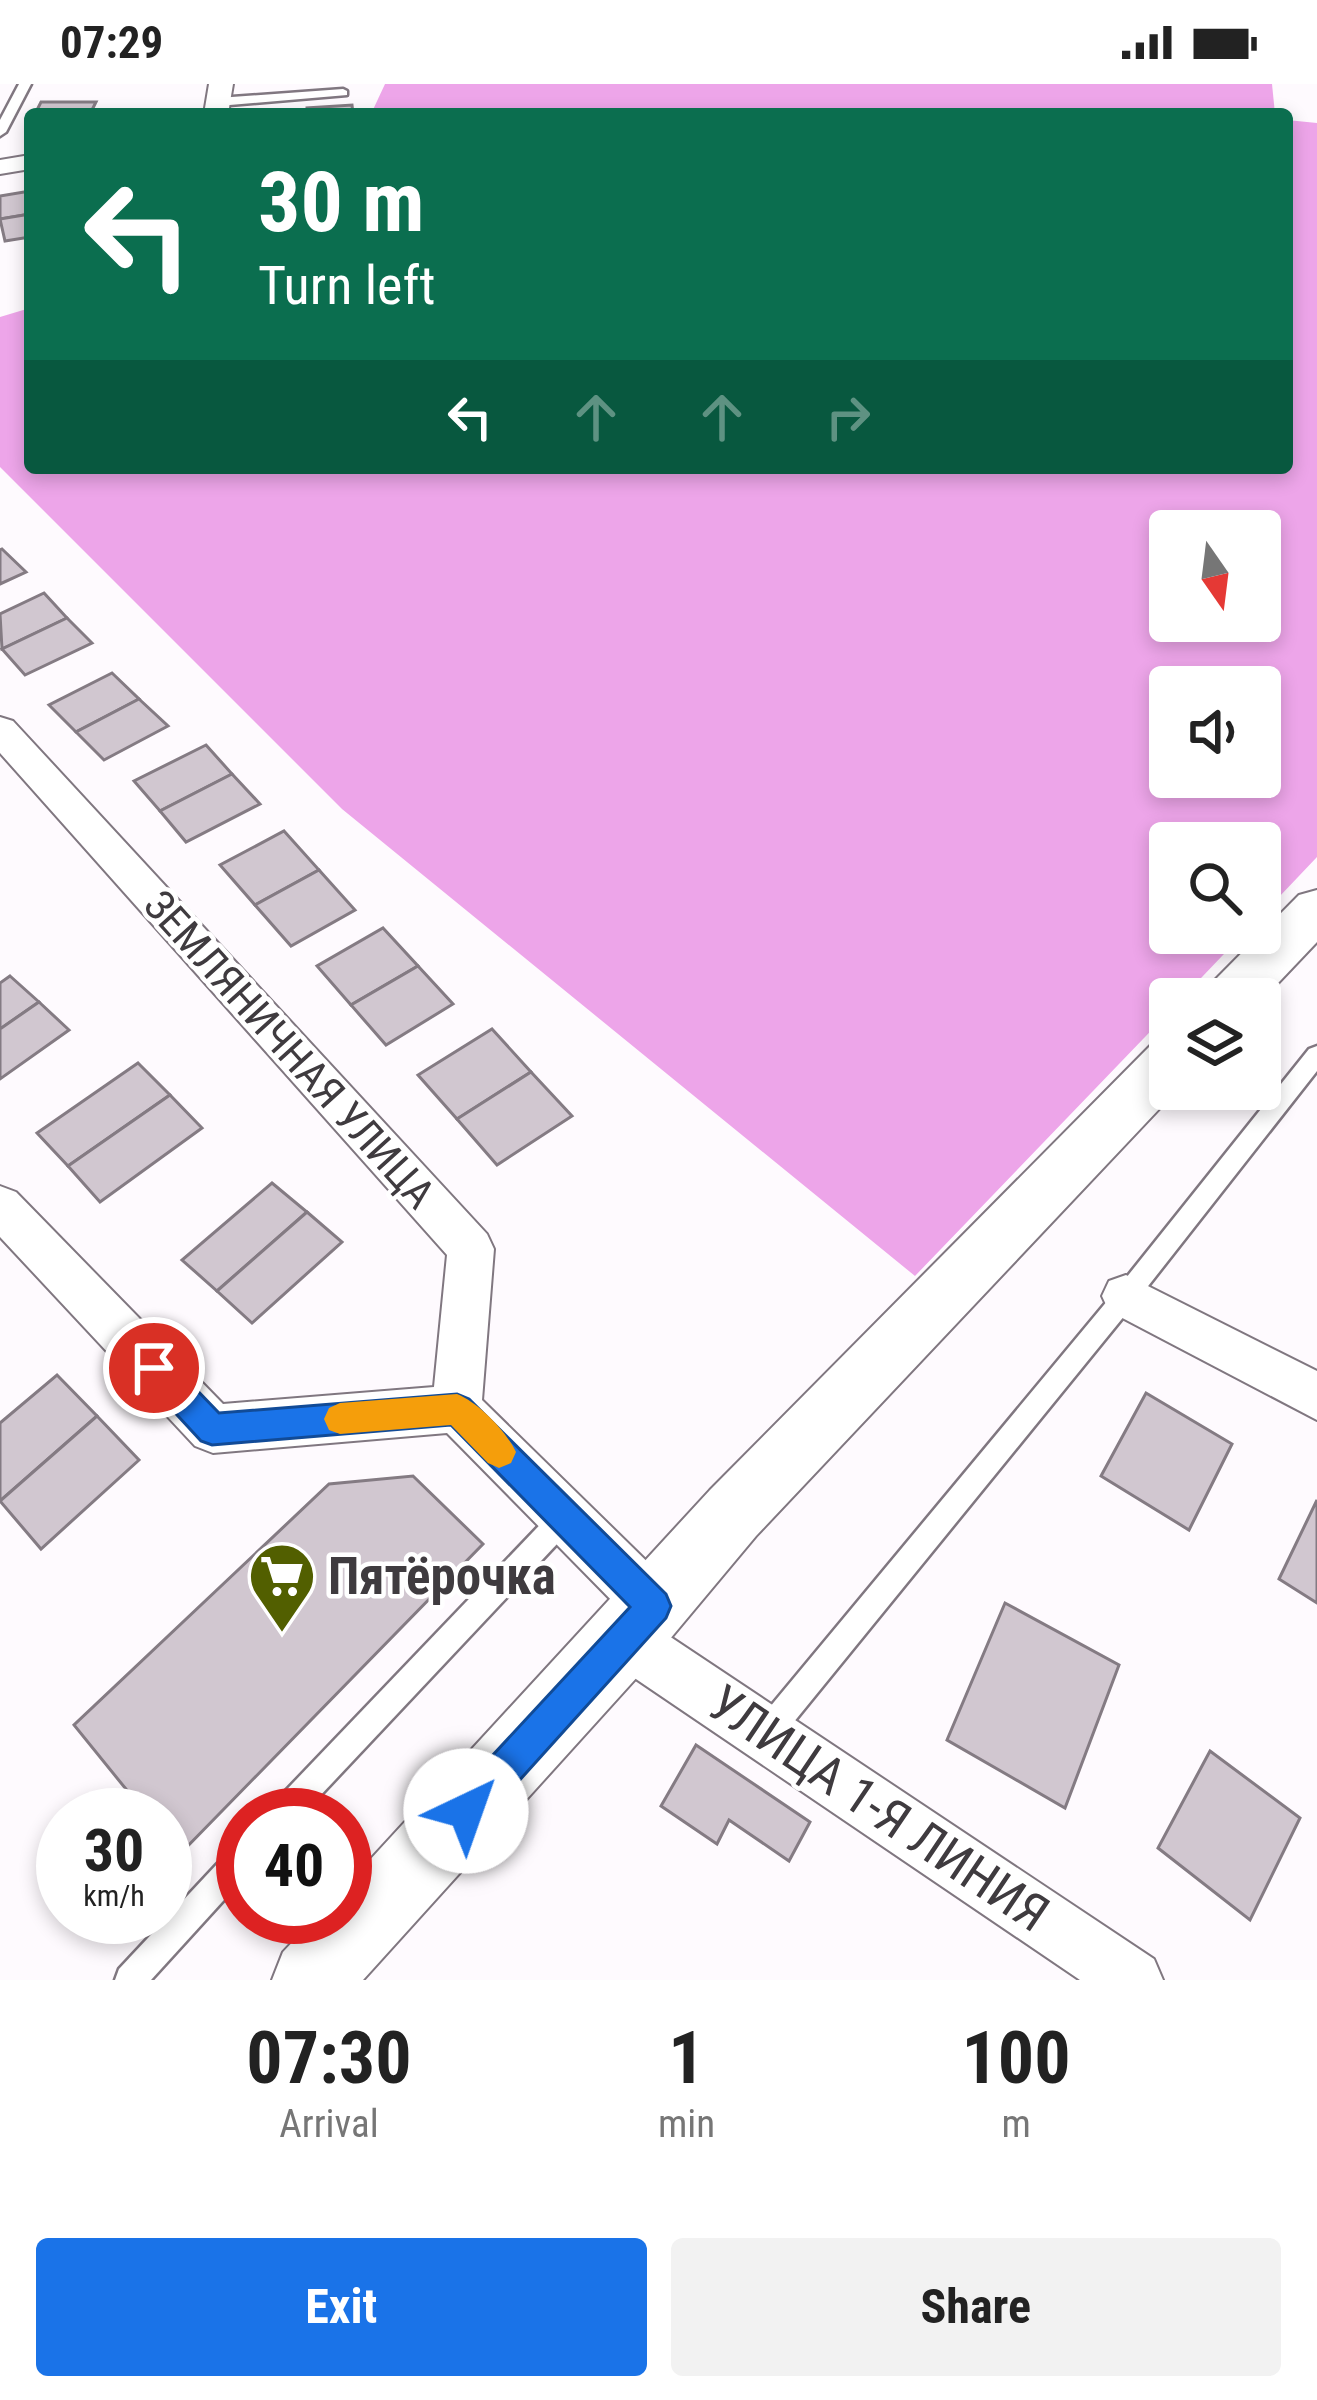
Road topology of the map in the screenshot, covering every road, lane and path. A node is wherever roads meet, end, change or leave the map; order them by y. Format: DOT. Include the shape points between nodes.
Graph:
graph roads {
  1 [pos="25,84"];
  2 [pos="343,93"];
  3 [pos="218,100"];
  4 [pos="0,131"];
  5 [pos="0,730"];
  6 [pos="1317,909"];
  7 [pos="1250,978"];
  8 [pos="1317,1055"];
  9 [pos="1149,1083"];
  10 [pos="0,1206"];
  11 [pos="1126,1296"];
  12 [pos="1317,1397"];
  13 [pos="457,1409"];
  14 [pos="564,1519"];
  15 [pos="639,1623"];
  16 [pos="770,1729"];
  17 [pos="308,1788"];
  18 [pos="216,1886"];
  19 [pos="130,1980"];
  20 [pos="311,1980"];
  21 [pos="1133,1980"];
  1 -- 4 [label="lane"];
  2 -- 3 [label="lane"];
  5 -- 13 [label="street, ЗЕМЛЯНИЧНАЯ УЛИЦА" via="471,1249"];
  6 -- 7 [label="street"];
  8 -- 11 [label="lane"];
  9 -- 15 [label="street" via="733,1513"];
  10 -- 13 [label="street" via="212,1430"];
  11 -- 12 [label="street"];
  11 -- 16 [label="lane"];
  13 -- 14 [label="street, УЛИЦА 1-Я ЛИНИЯ"];
  14 -- 15 [label="street, УЛИЦА 1-Я ЛИНИЯ"];
  14 -- 17 [label="lane"];
  15 -- 16 [label="street, УЛИЦА 1-Я ЛИНИЯ"];
  15 -- 20 [label="street"];
  16 -- 21 [label="street, УЛИЦА 1-Я ЛИНИЯ"];
  18 -- 19 [label="lane"];
}
